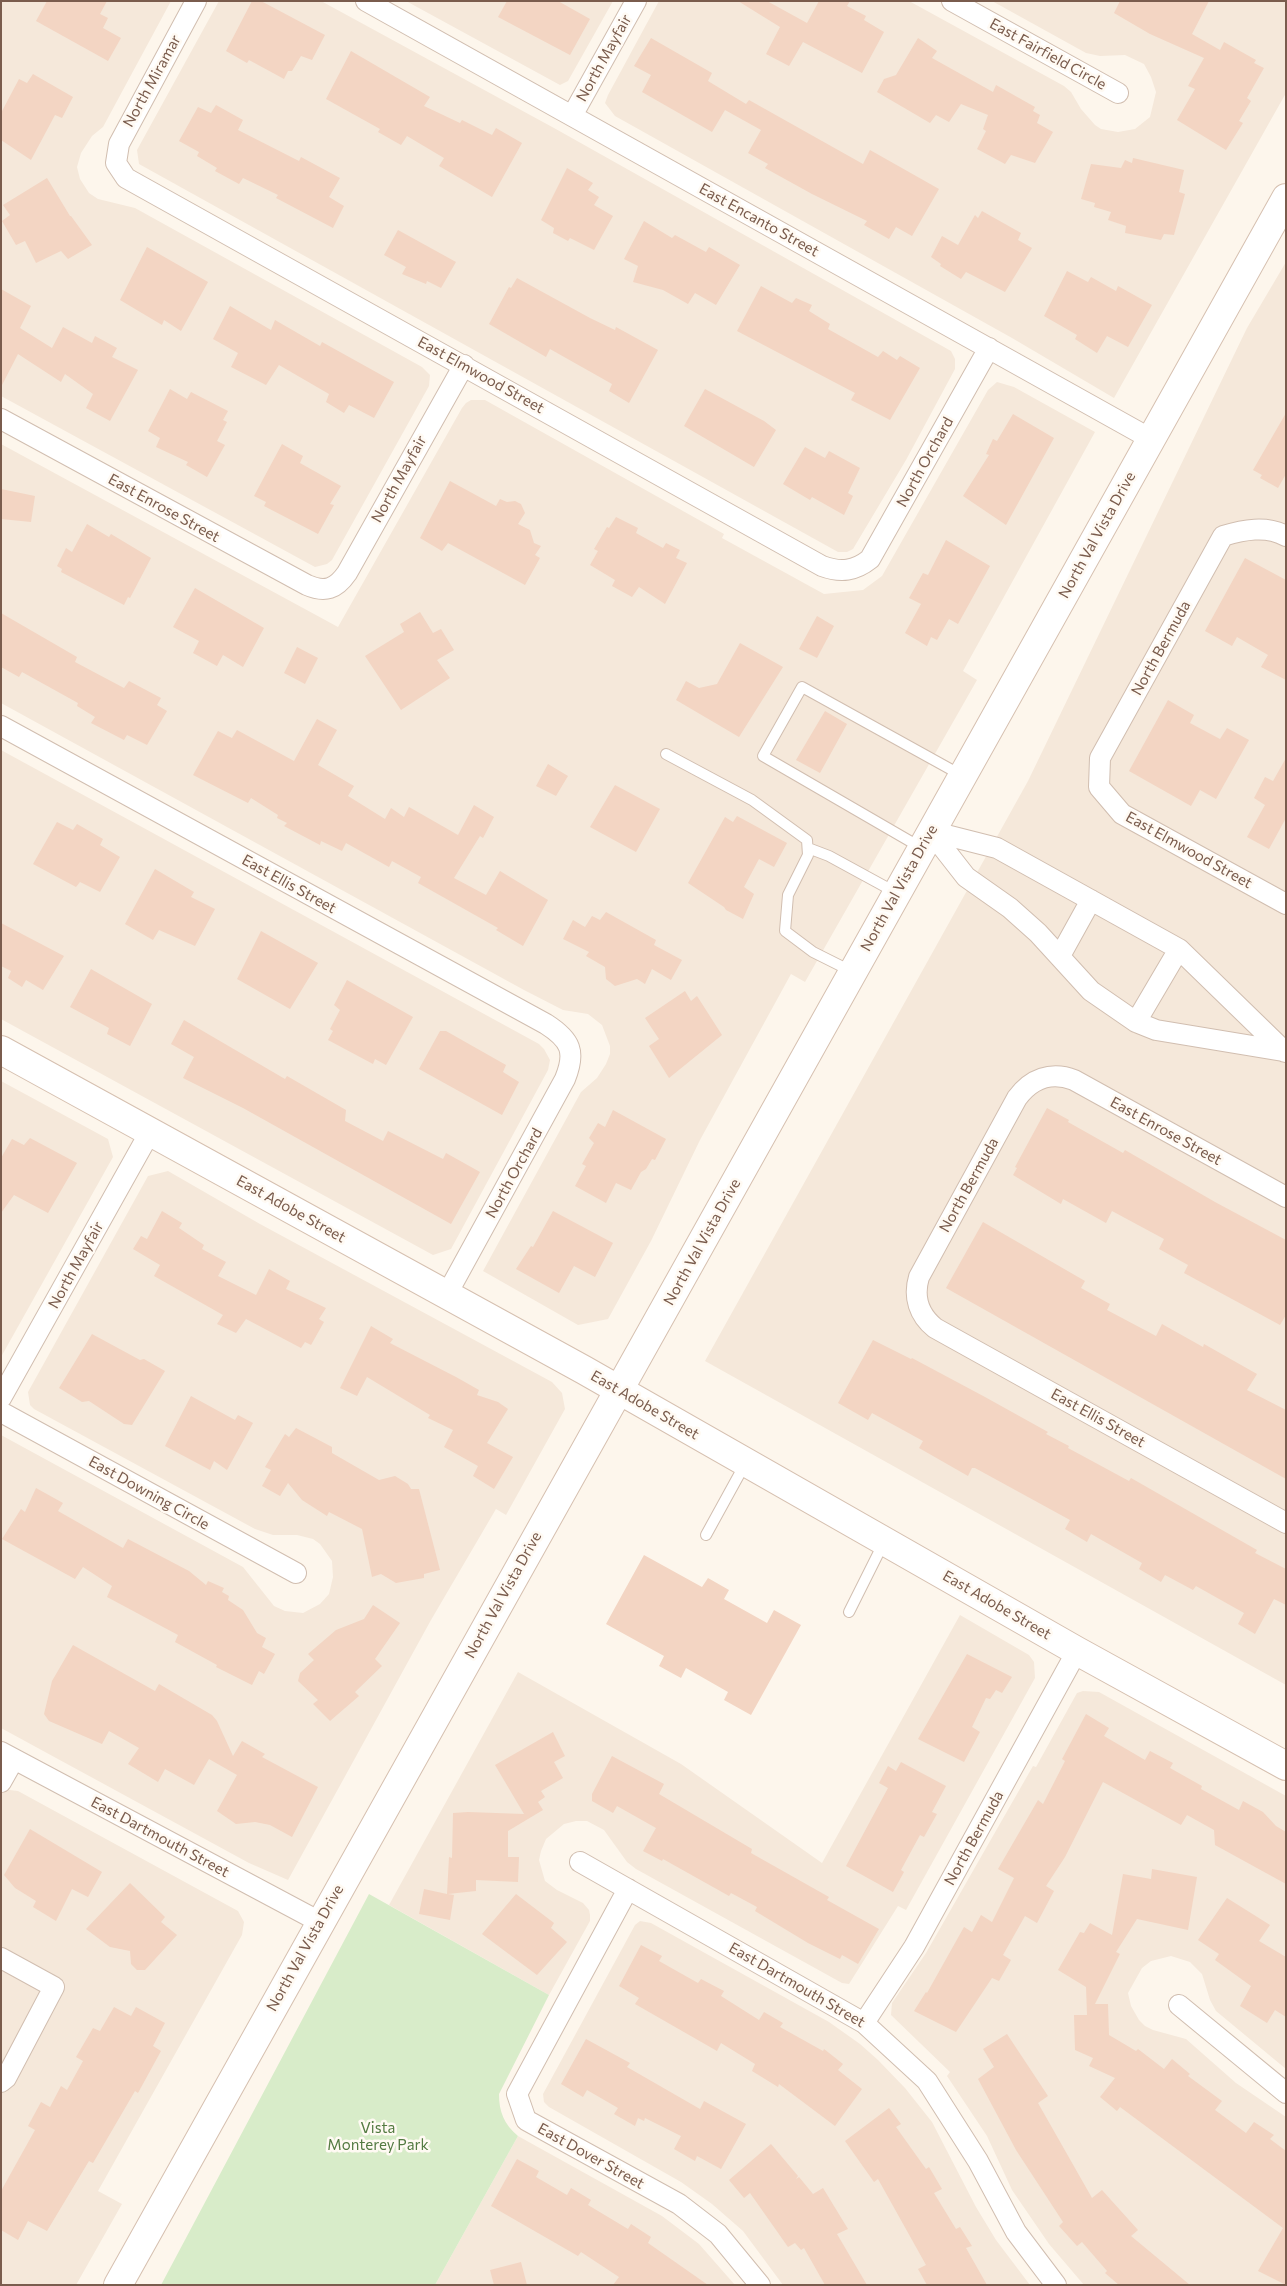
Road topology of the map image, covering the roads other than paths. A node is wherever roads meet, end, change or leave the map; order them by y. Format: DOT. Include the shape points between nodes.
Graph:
graph roads {
  1 [pos="196,1"];
  2 [pos="366,1"];
  3 [pos="636,1"];
  4 [pos="952,1"];
  5 [pos="1118,93"];
  6 [pos="572,116"];
  7 [pos="116,163"];
  8 [pos="1286,198"];
  9 [pos="989,348"];
  10 [pos="464,365"];
  11 [pos="1,419"];
  12 [pos="1151,439"];
  13 [pos="1286,536"];
  14 [pos="854,569"];
  15 [pos="330,589"];
  16 [pos="1,726"];
  17 [pos="666,754"];
  18 [pos="962,776"];
  19 [pos="1100,787"];
  20 [pos="926,839"];
  21 [pos="808,848"];
  22 [pos="896,893"];
  23 [pos="1091,900"];
  24 [pos="1286,904"];
  25 [pos="1179,949"];
  26 [pos="1060,956"];
  27 [pos="852,972"];
  28 [pos="1136,1022"];
  29 [pos="570,1048"];
  30 [pos="1,1050"];
  31 [pos="1285,1052"];
  32 [pos="1043,1078"];
  33 [pos="150,1132"];
  34 [pos="1286,1196"];
  35 [pos="447,1294"];
  36 [pos="918,1305"];
  37 [pos="618,1390"];
  38 [pos="1,1398"];
  39 [pos="1,1412"];
  40 [pos="745,1463"];
  41 [pos="1286,1523"];
  42 [pos="706,1535"];
  43 [pos="885,1541"];
  44 [pos="296,1573"];
  45 [pos="849,1612"];
  46 [pos="1077,1651"];
  47 [pos="8,1756"];
  48 [pos="1286,1766"];
  49 [pos="1,1782"];
  50 [pos="580,1862"];
  51 [pos="628,1889"];
  52 [pos="320,1922"];
  53 [pos="1,1958"];
  54 [pos="1179,2005"];
  55 [pos="864,2023"];
  56 [pos="1,2082"];
  57 [pos="1286,2093"];
  58 [pos="118,2285"];
  59 [pos="760,2285"];
  60 [pos="1056,2285"];
  1 -- 7 [label="street, North Miramar" via="123,134"];
  2 -- 6 [label="street, East Encanto Street"];
  3 -- 6 [label="street, North Mayfair"];
  4 -- 5 [label="street, East Fairfield Circle"];
  6 -- 9 [label="street, East Encanto Street"];
  7 -- 10 [label="street, East Elmwood Street" via="134,184"];
  8 -- 12 [label="main road, North Val Vista Drive"];
  9 -- 12 [label="street, East Encanto Street"];
  9 -- 14 [label="street, North Orchard" via="876,550 870,559"];
  10 -- 14 [label="street, East Elmwood Street" via="822,566 844,571"];
  10 -- 15 [label="street, North Mayfair" via="347,573"];
  11 -- 15 [label="street, East Enrose Street" via="307,585"];
  12 -- 18 [label="main road, North Val Vista Drive"];
  13 -- 19 [label="street, North Bermuda" via="1249,528 1223,536 1100,758"];
  16 -- 29 [label="street, East Ellis Street" via="546,1024 565,1038"];
  17 -- 21 [label="lane" via="752,800 807,840"];
  18 -- 20 [label="main road, North Val Vista Drive"];
  18 -- 20 [label="lane" via="802,687 763,756"];
  19 -- 24 [label="street, East Elmwood Street" via="1122,814"];
  20 -- 22 [label="main road, North Val Vista Drive"];
  20 -- 23 [label="street" via="997,848"];
  20 -- 26 [label="street" via="966,877 1010,908"];
  21 -- 22 [label="lane"];
  21 -- 27 [label="lane" via="808,855 788,895 785,931 813,952"];
  22 -- 27 [label="main road, North Val Vista Drive"];
  23 -- 25 [label="street"];
  23 -- 26 [label="street"];
  25 -- 28 [label="street"];
  25 -- 31 [label="street"];
  26 -- 28 [label="street" via="1091,991"];
  27 -- 37 [label="main road, North Val Vista Drive"];
  28 -- 31 [label="street" via="1156,1030"];
  29 -- 35 [label="street, North Orchard" via="572,1059 565,1079"];
  30 -- 33 [label="main road, East Adobe Street"];
  32 -- 34 [label="street, East Enrose Street" via="1074,1080"];
  32 -- 36 [label="street, North Bermuda" via="1028,1086 1017,1098 970,1183 919,1277"];
  33 -- 35 [label="main road, East Adobe Street"];
  33 -- 38 [label="street, North Mayfair"];
  35 -- 37 [label="main road, East Adobe Street"];
  36 -- 41 [label="street, East Ellis Street" via="927,1322 936,1328"];
  37 -- 40 [label="main road, East Adobe Street"];
  37 -- 52 [label="main road, North Val Vista Drive"];
  39 -- 44 [label="street, East Downing Circle"];
  40 -- 42 [label="lane"];
  40 -- 43 [label="main road, East Adobe Street"];
  43 -- 45 [label="lane"];
  43 -- 46 [label="main road, East Adobe Street"];
  46 -- 48 [label="main road, East Adobe Street"];
  46 -- 55 [label="street, North Bermuda" via="914,1947"];
  47 -- 49 [label="street"];
  47 -- 52 [label="street, East Dartmouth Street"];
  50 -- 51 [label="street, East Dartmouth Street"];
  51 -- 55 [label="street, East Dartmouth Street"];
  51 -- 59 [label="street, East Dover Street" via="517,2094 526,2120 679,2204 718,2234"];
  52 -- 58 [label="main road, North Val Vista Drive"];
  53 -- 56 [label="street" via="54,1987"];
  54 -- 57 [label="street"];
  55 -- 60 [label="street, East Dartmouth Street" via="927,2081 978,2162 1016,2232"];
}
